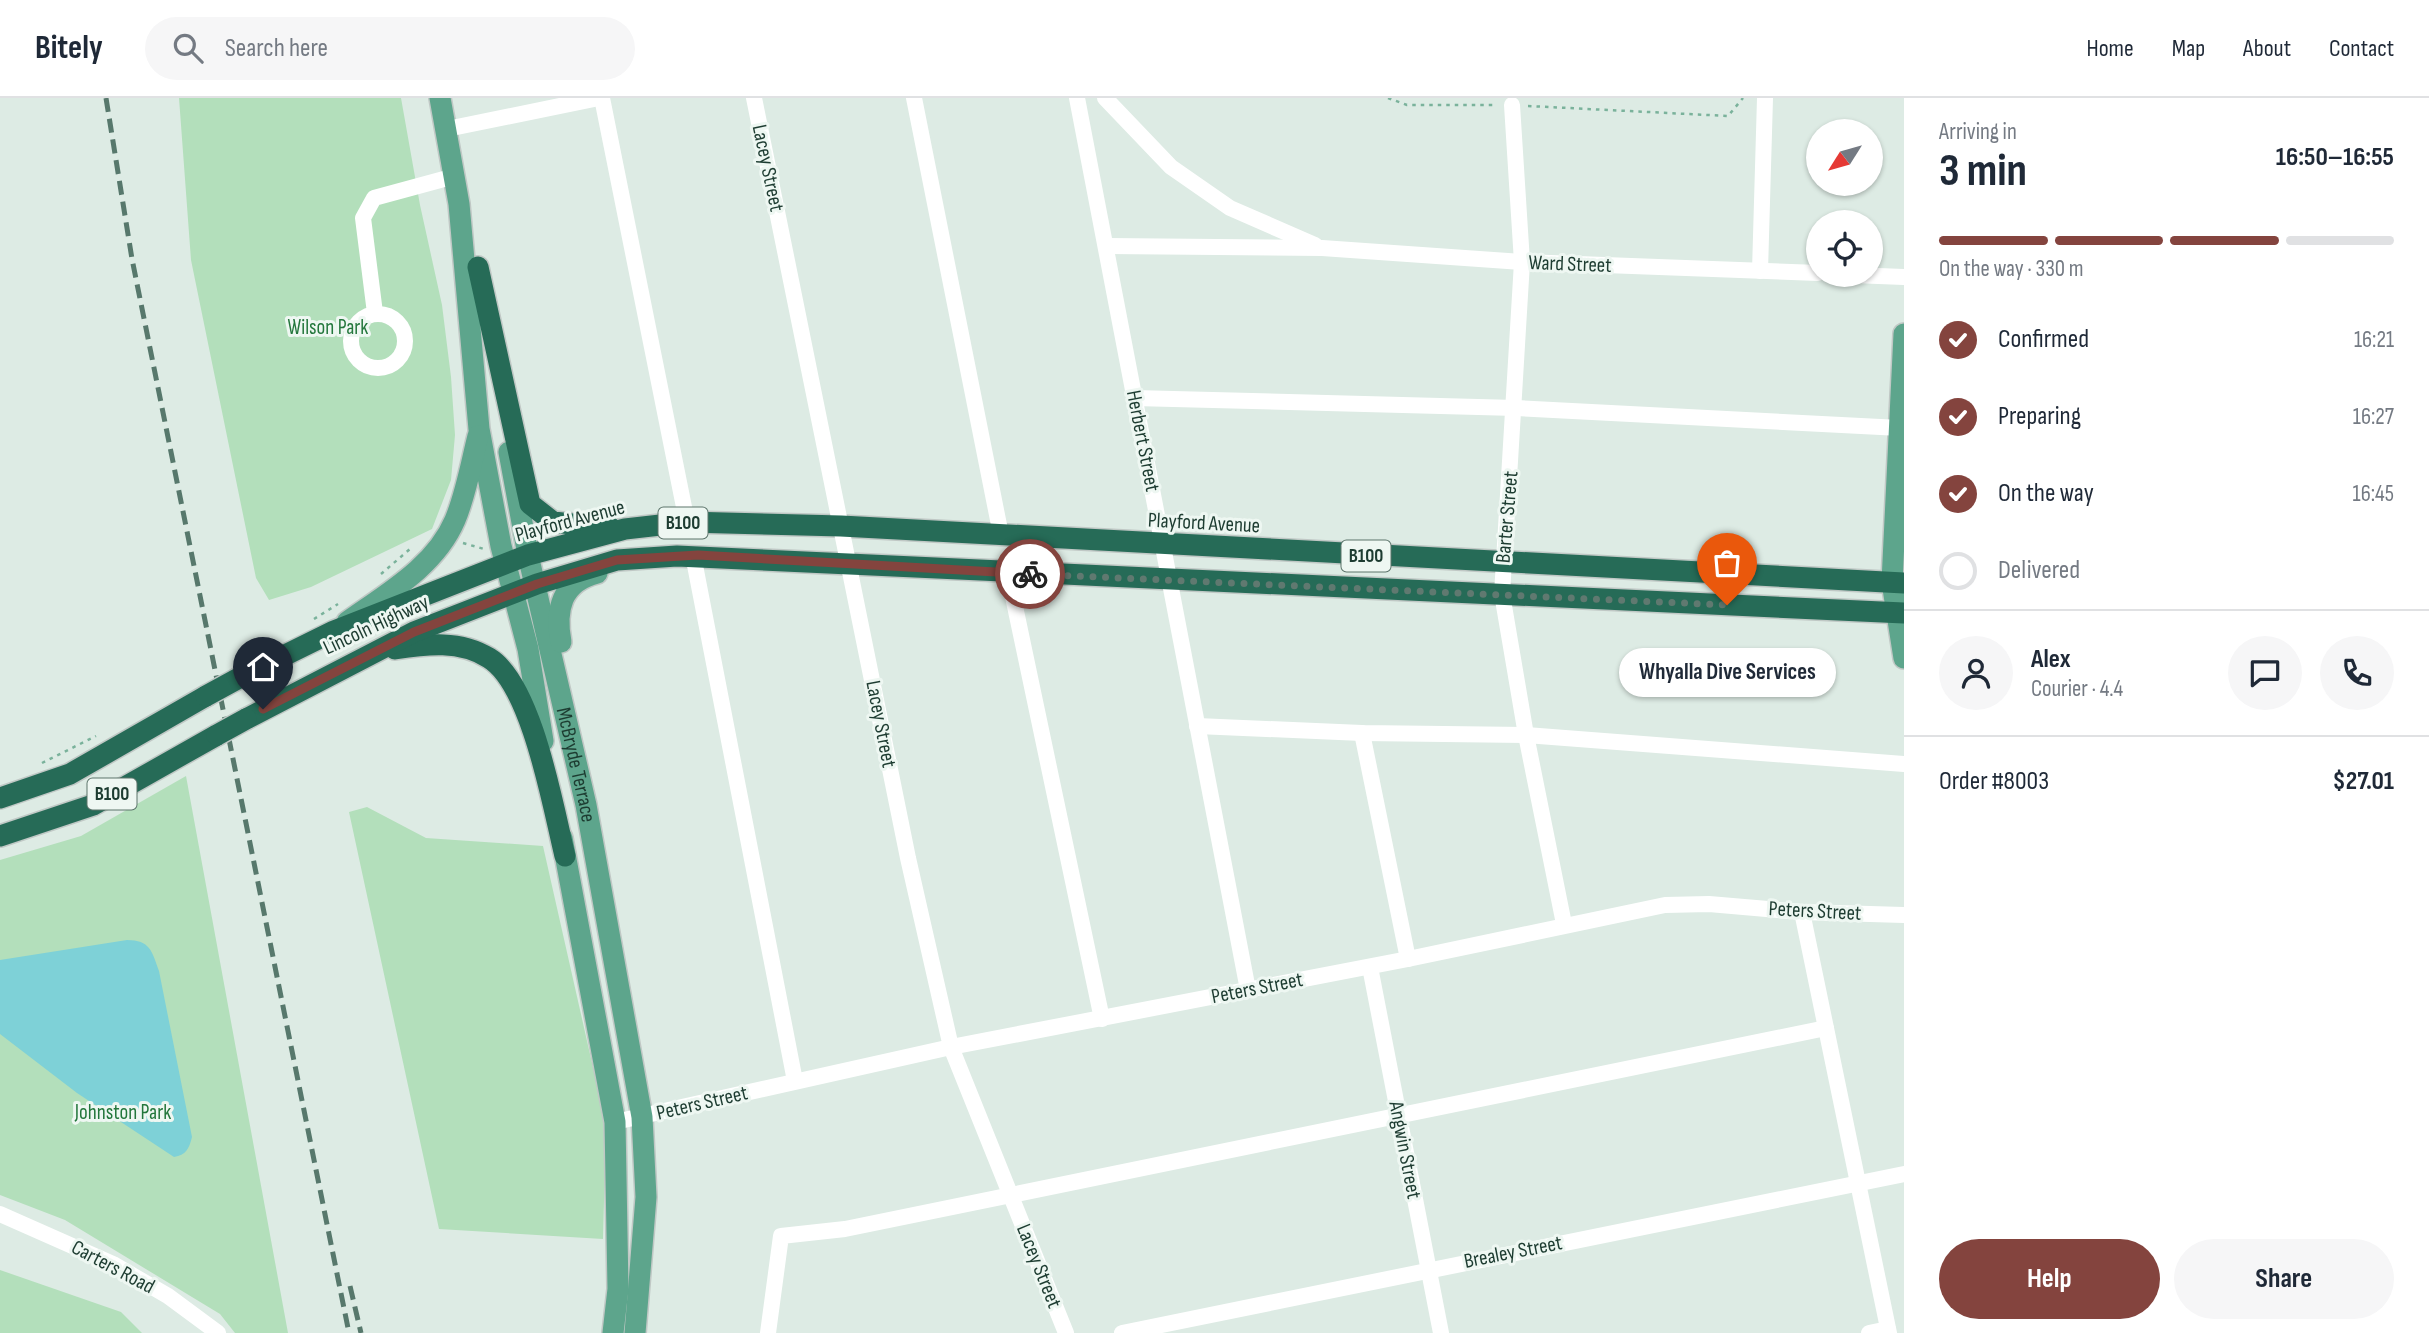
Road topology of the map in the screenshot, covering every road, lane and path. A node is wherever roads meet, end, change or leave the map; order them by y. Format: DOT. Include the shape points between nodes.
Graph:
graph roads {
  1 [pos="440,98"];
  2 [pos="601,98"];
  3 [pos="754,98"];
  4 [pos="914,98"];
  5 [pos="1077,98"];
  6 [pos="1105,98"];
  7 [pos="1388,98"];
  8 [pos="1743,98"];
  9 [pos="1765,98"];
  10 [pos="1512,105"];
  11 [pos="447,129"];
  12 [pos="455,176"];
  13 [pos="459,204"];
  14 [pos="1107,246"];
  15 [pos="1322,248"];
  16 [pos="1522,262"];
  17 [pos="478,267"];
  18 [pos="1760,271"];
  19 [pos="1806,273"];
  20 [pos="1883,276"];
  21 [pos="1904,277"];
  22 [pos="375,313"];
  23 [pos="1904,334"];
  24 [pos="1134,398"];
  25 [pos="1516,408"];
  26 [pos="1900,428"];
  27 [pos="480,429"];
  28 [pos="687,522"];
  29 [pos="841,526"];
  30 [pos="625,529"];
  31 [pos="1001,535"];
  32 [pos="1164,545"];
  33 [pos="528,555"];
  34 [pos="685,556"];
  35 [pos="1502,563"];
  36 [pos="506,564"];
  37 [pos="850,565"];
  38 [pos="1700,572"];
  39 [pos="1008,573"];
  40 [pos="1169,581"];
  41 [pos="1898,582"];
  42 [pos="537,584"];
  43 [pos="513,593"];
  44 [pos="1502,594"];
  45 [pos="1699,604"];
  46 [pos="1899,613"];
  47 [pos="334,631"];
  48 [pos="1904,658"];
  49 [pos="339,669"];
  50 [pos="566,713"];
  51 [pos="1197,726"];
  52 [pos="1362,733"];
  53 [pos="1526,735"];
  54 [pos="1904,764"];
  55 [pos="0,798"];
  56 [pos="586,805"];
  57 [pos="0,836"];
  58 [pos="565,856"];
  59 [pos="572,896"];
  60 [pos="1802,912"];
  61 [pos="1904,915"];
  62 [pos="1564,924"];
  63 [pos="1408,960"];
  64 [pos="1370,967"];
  65 [pos="1248,990"];
  66 [pos="1102,1019"];
  67 [pos="1826,1028"];
  68 [pos="951,1047"];
  69 [pos="795,1081"];
  70 [pos="1398,1116"];
  71 [pos="642,1117"];
  72 [pos="615,1122"];
  73 [pos="1904,1174"];
  74 [pos="1857,1183"];
  75 [pos="1011,1195"];
  76 [pos="0,1214"];
  77 [pos="1428,1269"];
  78 [pos="1888,1331"];
  79 [pos="218,1333"];
  80 [pos="613,1333"];
  81 [pos="635,1333"];
  82 [pos="768,1333"];
  83 [pos="1066,1333"];
  84 [pos="1122,1333"];
  85 [pos="1441,1333"];
  86 [pos="1869,1333"];
  1 -- 11 [label="main road, McBryde Terrace"];
  2 -- 11 [label="street"];
  2 -- 28 [label="street"];
  3 -- 29 [label="street, Lacey Street"];
  4 -- 31 [label="street"];
  5 -- 14 [label="street, Herbert Street"];
  6 -- 15 [label="street, Ward Street" via="1180,174 1230,208"];
  7 -- 10 [label="path" via="1407,105"];
  8 -- 10 [label="path" via="1728,116"];
  9 -- 18 [label="street"];
  10 -- 16 [label="street, Barter Street"];
  11 -- 12 [label="main road, McBryde Terrace"];
  12 -- 13 [label="main road, McBryde Terrace"];
  12 -- 22 [label="street" via="374,198 363,218"];
  13 -- 17 [label="main road, McBryde Terrace"];
  13 -- 27 [label="main road, McBryde Terrace"];
  14 -- 15 [label="street, Ward Street"];
  14 -- 24 [label="street, Herbert Street"];
  15 -- 16 [label="street, Ward Street"];
  16 -- 18 [label="street, Ward Street"];
  16 -- 25 [label="street, Barter Street"];
  17 -- 30 [label="highway" via="530,504 553,522"];
  17 -- 33 [label="main road, McBryde Terrace"];
  18 -- 19 [label="street, Ward Street"];
  20 -- 21 [label="street"];
  23 -- 26 [label="main road"];
  24 -- 25 [label="street"];
  24 -- 32 [label="street, Herbert Street"];
  25 -- 26 [label="street"];
  25 -- 35 [label="street, Barter Street"];
  26 -- 41 [label="main road"];
  27 -- 36 [label="main road, McBryde Terrace"];
  27 -- 47 [label="main road" via="459,507 444,540 413,574"];
  28 -- 29 [label="highway, Playford Avenue / B100"];
  28 -- 30 [label="highway, Playford Avenue / B100"];
  29 -- 31 [label="highway, Playford Avenue / B100"];
  29 -- 37 [label="street, Lacey Street"];
  30 -- 33 [label="highway, Playford Avenue / B100"];
  31 -- 32 [label="highway, Playford Avenue / B100"];
  32 -- 35 [label="highway, Playford Avenue / B100"];
  32 -- 40 [label="street, Herbert Street"];
  33 -- 36 [label="highway, Playford Avenue / B100"];
  33 -- 42 [label="main road, McBryde Terrace"];
  34 -- 37 [label="highway, B100"];
  34 -- 42 [label="highway, B100" via="617,560"];
  34 -- 50 [label="main road" via="583,576 569,587 560,601 557,625 566,670"];
  34 -- 69 [label="street"];
  35 -- 38 [label="highway, Playford Avenue / B100"];
  35 -- 44 [label="street, Barter Street"];
  36 -- 43 [label="main road, McBryde Terrace"];
  36 -- 47 [label="highway, Lincoln Highway / B100"];
  37 -- 39 [label="highway, B100"];
  37 -- 68 [label="street, Lacey Street"];
  38 -- 41 [label="highway, Playford Avenue / B100"];
  38 -- 45 [label="highway"];
  39 -- 40 [label="highway, B100"];
  39 -- 66 [label="street"];
  40 -- 44 [label="highway, B100"];
  40 -- 51 [label="street, Herbert Street"];
  41 -- 46 [label="main road"];
  42 -- 43 [label="highway, B100"];
  42 -- 50 [label="main road, McBryde Terrace"];
  43 -- 49 [label="highway, Lincoln Highway / B100" via="414,632"];
  43 -- 58 [label="main road, McBryde Terrace" via="528,649"];
  44 -- 45 [label="highway, B100"];
  44 -- 53 [label="street, Barter Street"];
  45 -- 46 [label="highway, B100"];
  46 -- 48 [label="main road"];
  47 -- 55 [label="highway, Lincoln Highway / B100, bridge" via="239,678 70,774"];
  49 -- 57 [label="highway, Lincoln Highway / B100, bridge" via="93,805"];
  49 -- 58 [label="highway" via="395,649 433,643 490,658 513,681 527,714"];
  50 -- 56 [label="main road, McBryde Terrace"];
  51 -- 52 [label="street"];
  51 -- 65 [label="street, Herbert Street"];
  52 -- 53 [label="street"];
  52 -- 63 [label="street"];
  53 -- 54 [label="street"];
  53 -- 62 [label="street, Barter Street"];
  56 -- 59 [label="main road" via="579,842 589,892"];
  56 -- 71 [label="main road, McBryde Terrace"];
  58 -- 59 [label="main road, McBryde Terrace"];
  59 -- 72 [label="main road, McBryde Terrace"];
  60 -- 61 [label="street, Peters Street"];
  60 -- 62 [label="street, Peters Street" via="1665,905"];
  60 -- 67 [label="street"];
  62 -- 63 [label="street, Peters Street"];
  63 -- 64 [label="street, Peters Street"];
  64 -- 65 [label="street, Peters Street"];
  64 -- 70 [label="street, Angwin Street"];
  65 -- 66 [label="street, Peters Street"];
  66 -- 68 [label="street, Peters Street"];
  67 -- 70 [label="street"];
  67 -- 74 [label="street"];
  68 -- 69 [label="street, Peters Street"];
  68 -- 75 [label="street, Lacey Street"];
  69 -- 71 [label="street, Peters Street"];
  70 -- 75 [label="street"];
  70 -- 77 [label="street, Angwin Street"];
  71 -- 72 [label="street, Peters Street"];
  71 -- 81 [label="main road, McBryde Terrace" via="646,1197"];
  72 -- 80 [label="main road, McBryde Terrace" via="618,1289"];
  73 -- 74 [label="street, Brealey Street"];
  74 -- 77 [label="street, Brealey Street"];
  74 -- 78 [label="street"];
  75 -- 82 [label="street" via="845,1229 780,1236"];
  75 -- 83 [label="street, Lacey Street"];
  76 -- 79 [label="street, Carters Road" via="113,1264"];
  77 -- 84 [label="street, Brealey Street"];
  77 -- 85 [label="street, Angwin Street"];
  78 -- 86 [label="street"];
}
